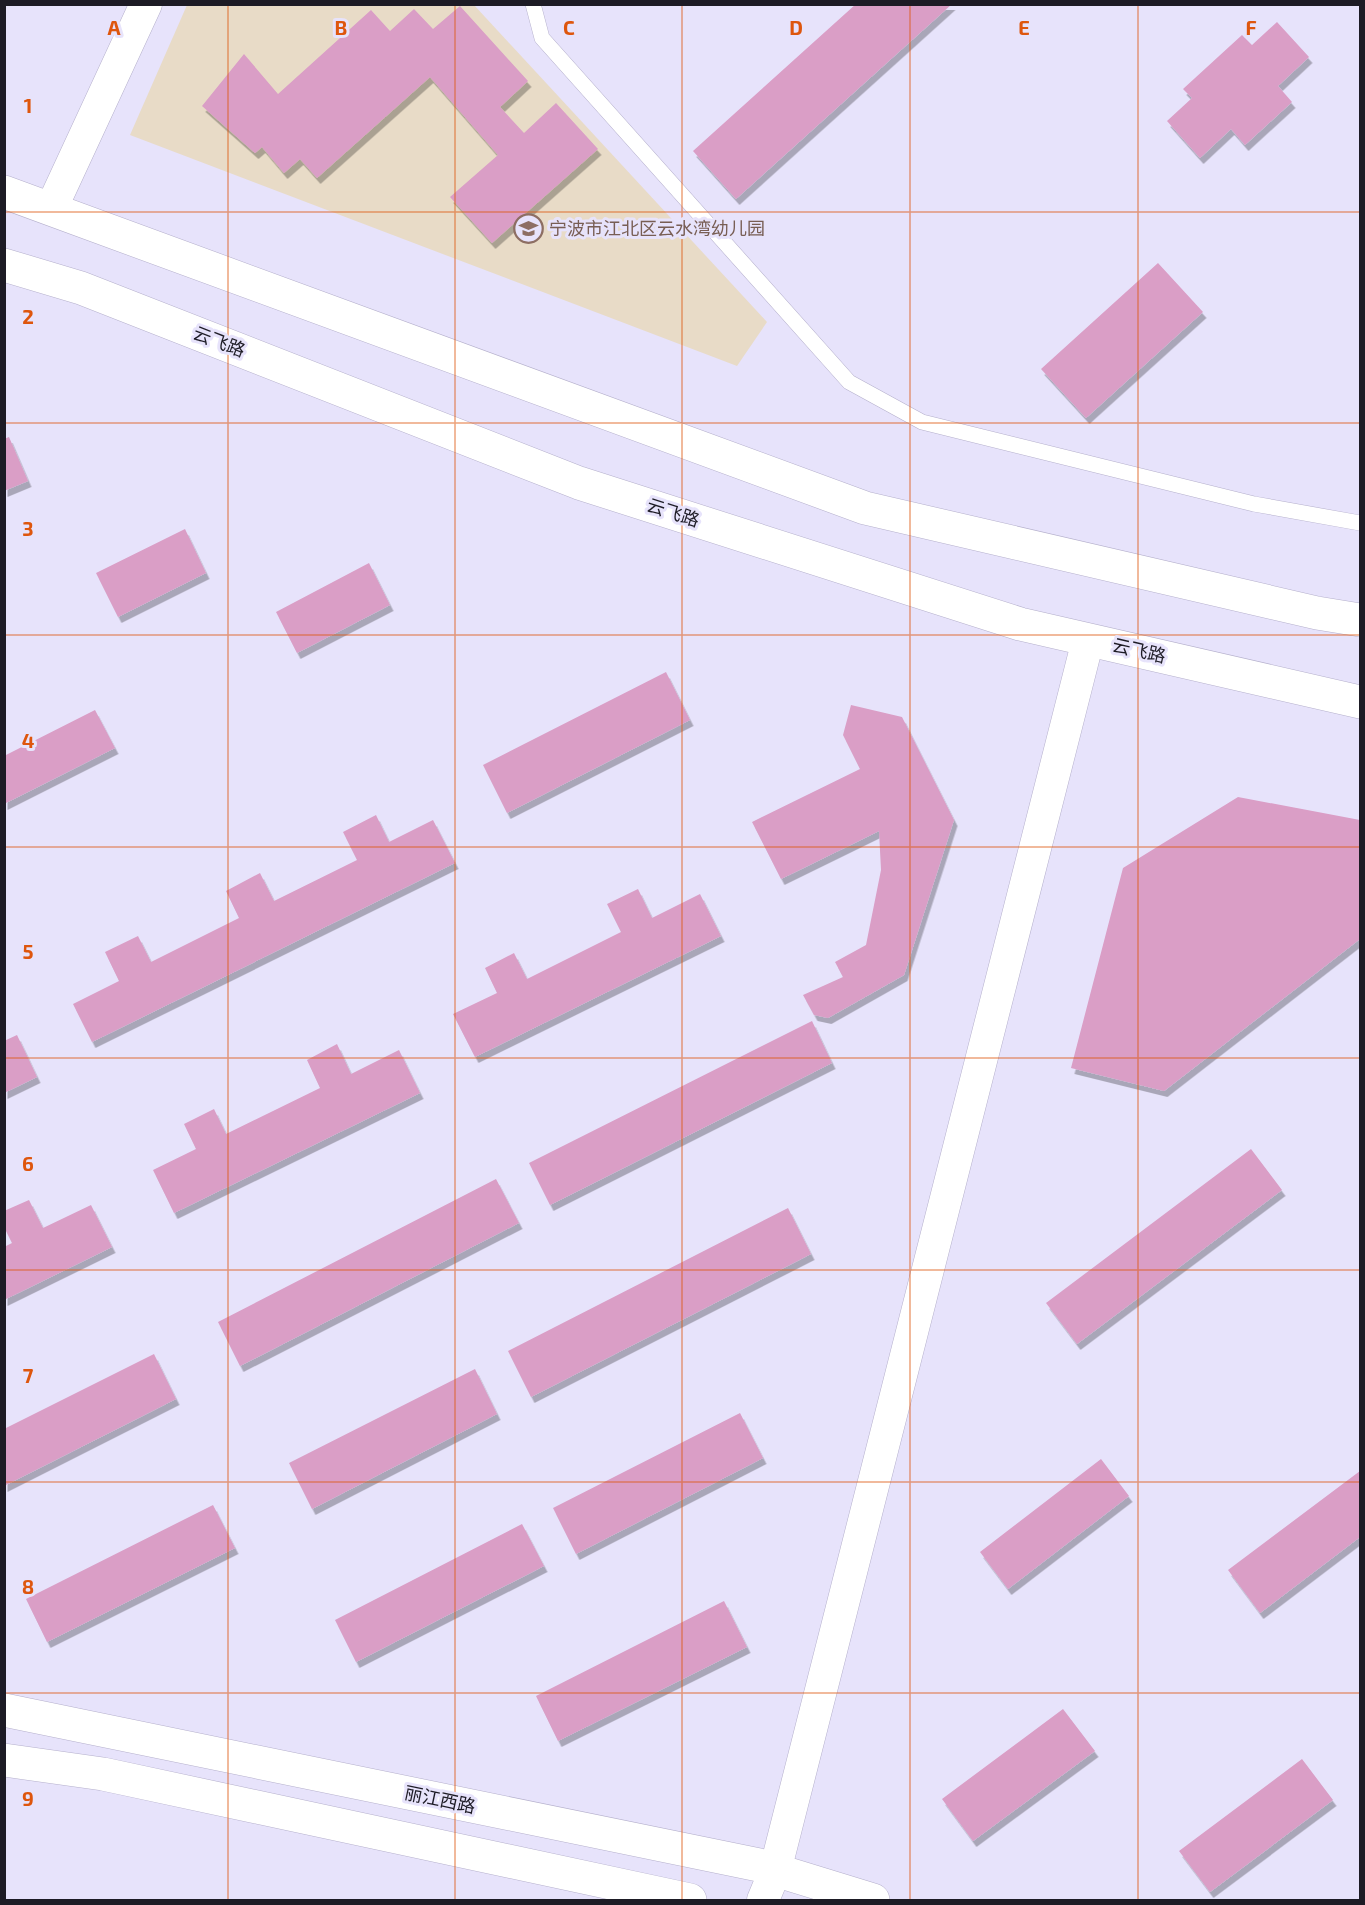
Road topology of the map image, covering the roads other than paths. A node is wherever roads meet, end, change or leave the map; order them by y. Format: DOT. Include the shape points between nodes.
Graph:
graph roads {
  1 [pos="146,4"];
  2 [pos="533,4"];
  3 [pos="4,192"];
  4 [pos="51,209"];
  5 [pos="4,265"];
  6 [pos="1360,523"];
  7 [pos="1360,621"];
  8 [pos="1088,640"];
  9 [pos="1360,702"];
  10 [pos="4,1710"];
  11 [pos="4,1760"];
  12 [pos="775,1870"];
  13 [pos="690,1900"];
  14 [pos="763,1900"];
  15 [pos="873,1900"];
  1 -- 4 [label="street"];
  2 -- 6 [label="lane" via="542,38 849,382 922,422 1254,504"];
  3 -- 4 [label="main road"];
  4 -- 7 [label="main road" via="865,508"];
  5 -- 8 [label="main road, 云飞路" via="81,288 579,483 1020,624"];
  8 -- 9 [label="main road, 云飞路"];
  8 -- 12 [label="street"];
  10 -- 12 [label="main road, 丽江西路"];
  11 -- 13 [label="main road" via="103,1774"];
  12 -- 14 [label="street"];
  12 -- 15 [label="main road, 丽江西路"];
}
